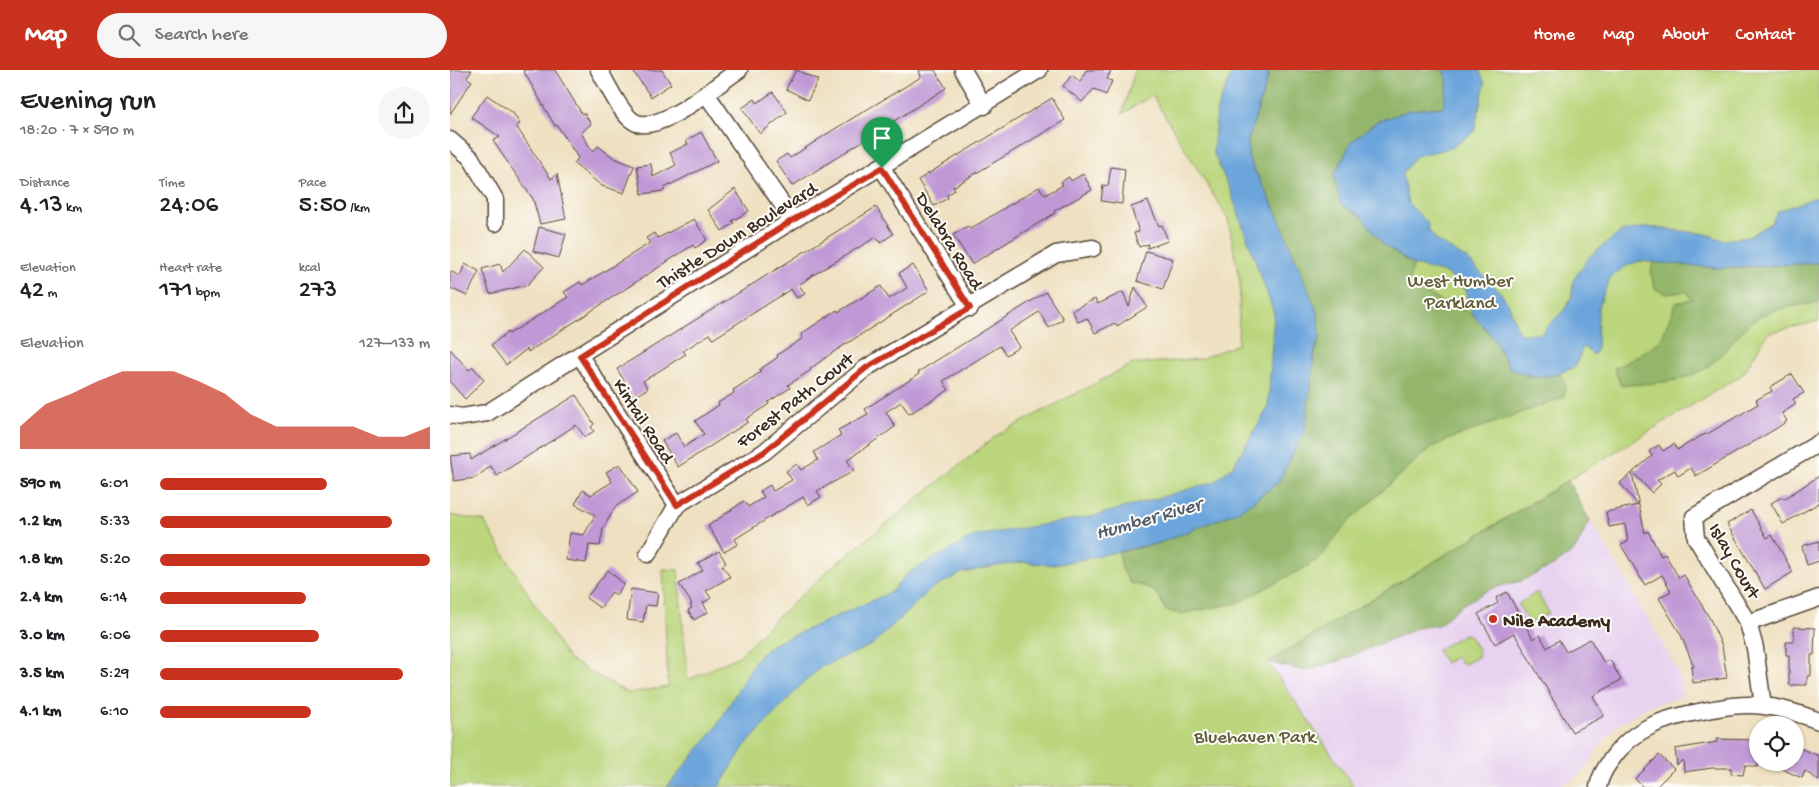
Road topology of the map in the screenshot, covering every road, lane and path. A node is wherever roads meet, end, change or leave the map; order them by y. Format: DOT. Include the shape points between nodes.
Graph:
graph roads {
  1 [pos="599,70"];
  2 [pos="739,70"];
  3 [pos="963,70"];
  4 [pos="1039,70"];
  5 [pos="707,94"];
  6 [pos="984,106"];
  7 [pos="450,140"];
  8 [pos="882,168"];
  9 [pos="793,220"];
  10 [pos="494,223"];
  11 [pos="1093,248"];
  12 [pos="970,308"];
  13 [pos="580,356"];
  14 [pos="450,415"];
  15 [pos="1819,443"];
  16 [pos="677,505"];
  17 [pos="648,554"];
  18 [pos="1819,598"];
  19 [pos="1748,623"];
  20 [pos="1763,706"];
  21 [pos="1819,721"];
  22 [pos="1598,787"];
  1 -- 5 [label="street" via="632,121 646,125 658,122"];
  2 -- 5 [label="street"];
  3 -- 6 [label="street"];
  4 -- 6 [label="street, Thistle Down Boulevard"];
  5 -- 9 [label="street"];
  6 -- 8 [label="street, Thistle Down Boulevard"];
  7 -- 10 [label="street" via="470,158 494,199"];
  8 -- 9 [label="street, Thistle Down Boulevard"];
  8 -- 12 [label="street, Delabra Road"];
  9 -- 13 [label="street, Thistle Down Boulevard"];
  11 -- 12 [label="street, Forest Path Court" via="1056,254"];
  12 -- 16 [label="street, Forest Path Court" via="866,368 764,452"];
  13 -- 14 [label="street, Thistle Down Boulevard" via="487,413 462,417"];
  13 -- 16 [label="street, Kintail Road"];
  15 -- 19 [label="street, Islay Court" via="1694,517 1696,538"];
  16 -- 17 [label="street, Forest Path Court"];
  18 -- 19 [label="street"];
  19 -- 20 [label="street, Islay Court"];
  20 -- 21 [label="street" via="1800,713"];
  20 -- 22 [label="street" via="1719,707 1649,725 1617,752"];
}
